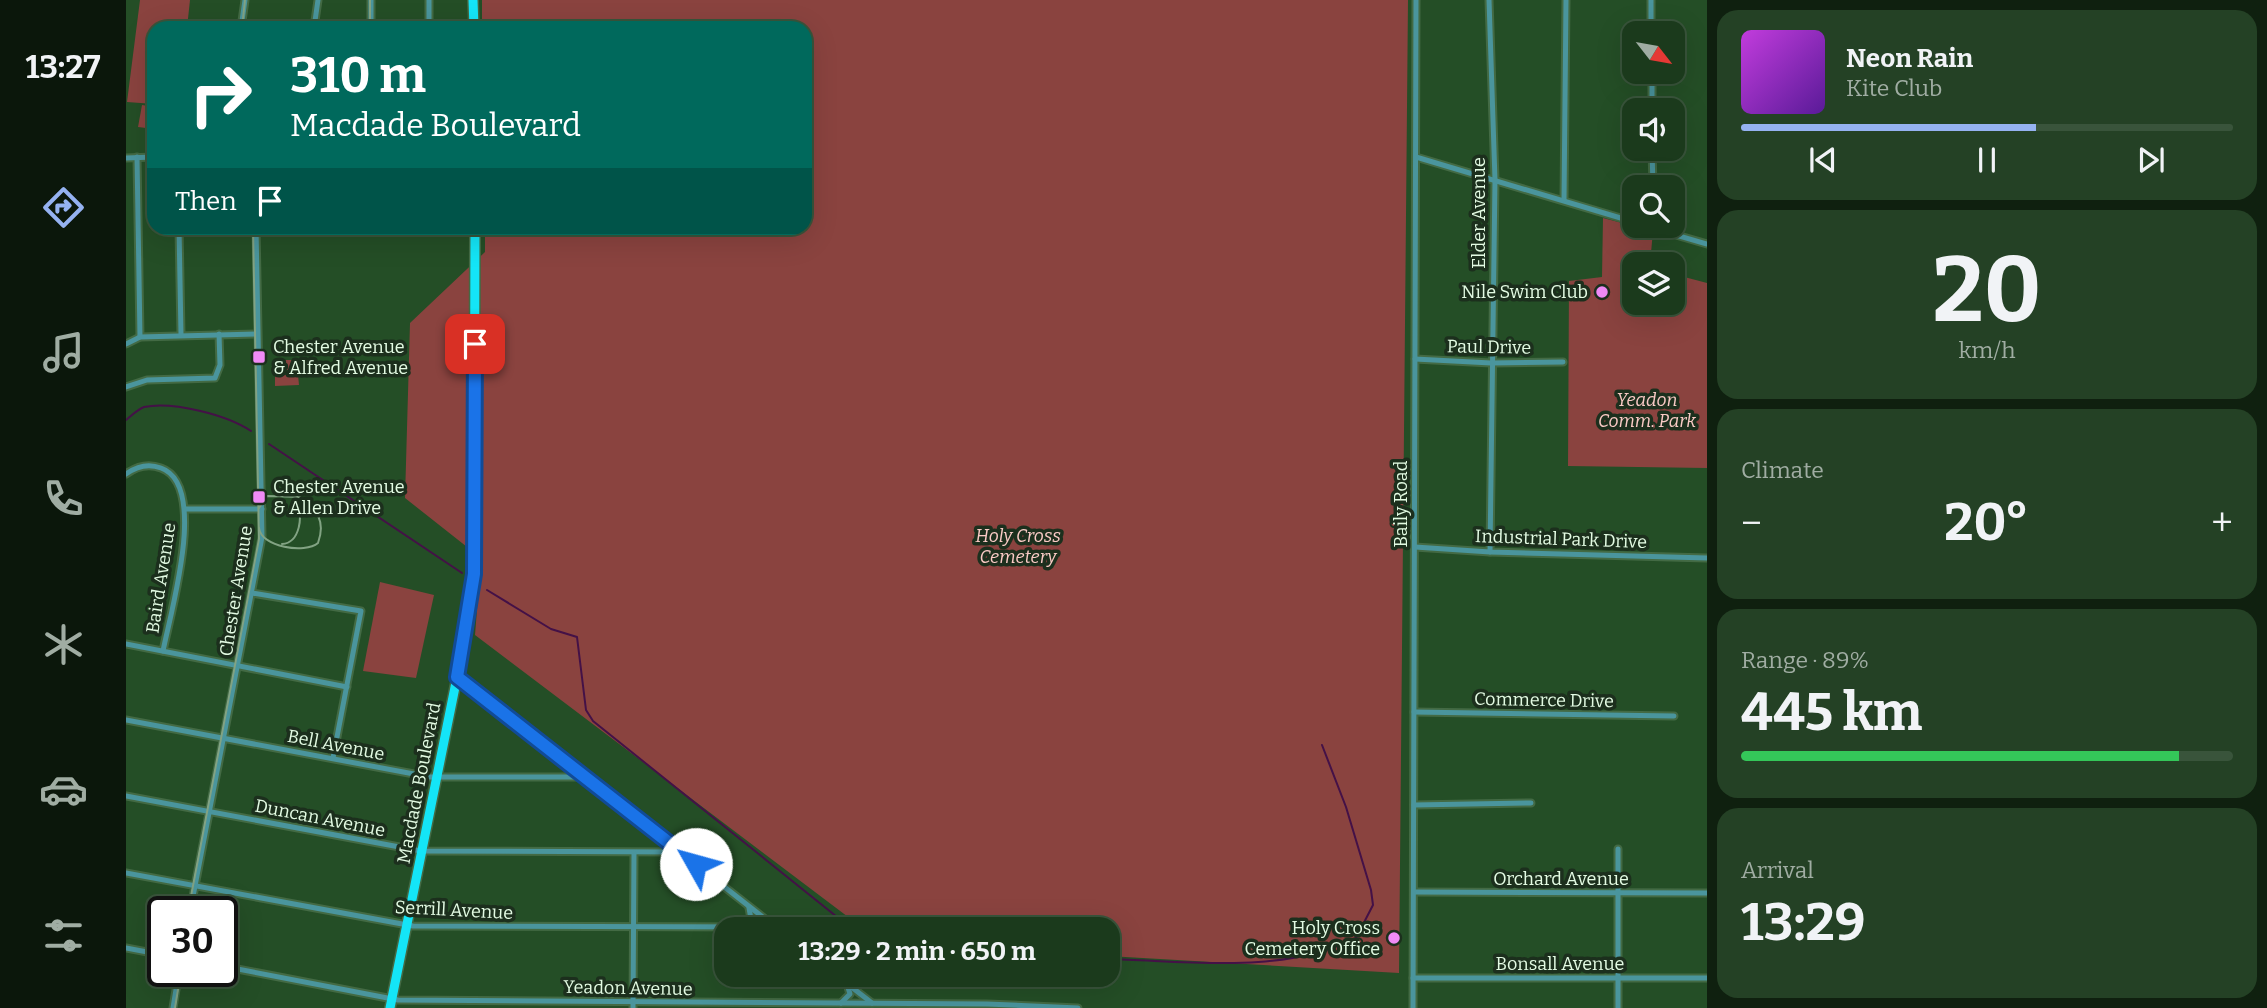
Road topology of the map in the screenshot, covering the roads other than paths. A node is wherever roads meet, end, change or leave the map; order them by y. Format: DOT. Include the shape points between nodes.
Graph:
graph roads {
  1 [pos="245,0"];
  2 [pos="318,0"];
  3 [pos="371,0"];
  4 [pos="429,0"];
  5 [pos="473,0"];
  6 [pos="1416,0"];
  7 [pos="1489,0"];
  8 [pos="1566,0"];
  9 [pos="1651,0"];
  10 [pos="242,21"];
  11 [pos="315,21"];
  12 [pos="371,21"];
  13 [pos="429,21"];
  14 [pos="474,21"];
  15 [pos="1651,21"];
  16 [pos="126,151"];
  17 [pos="1416,157"];
  18 [pos="132,158"];
  19 [pos="1495,180"];
  20 [pos="1564,200"];
  21 [pos="1622,218"];
  22 [pos="179,235"];
  23 [pos="256,235"];
  24 [pos="475,235"];
  25 [pos="1685,237"];
  26 [pos="1707,244"];
  27 [pos="181,334"];
  28 [pos="219,334"];
  29 [pos="257,334"];
  30 [pos="139,337"];
  31 [pos="126,344"];
  32 [pos="1415,359"];
  33 [pos="1563,362"];
  34 [pos="1491,363"];
  35 [pos="126,387"];
  36 [pos="126,474"];
  37 [pos="185,509"];
  38 [pos="262,509"];
  39 [pos="1415,547"];
  40 [pos="1490,552"];
  41 [pos="1707,558"];
  42 [pos="252,593"];
  43 [pos="126,644"];
  44 [pos="163,651"];
  45 [pos="238,664"];
  46 [pos="457,677"];
  47 [pos="347,687"];
  48 [pos="1415,712"];
  49 [pos="1674,716"];
  50 [pos="126,720"];
  51 [pos="224,738"];
  52 [pos="333,758"];
  53 [pos="436,777"];
  54 [pos="585,777"];
  55 [pos="126,796"];
  56 [pos="1531,803"];
  57 [pos="1414,805"];
  58 [pos="209,812"];
  59 [pos="1618,849"];
  60 [pos="421,851"];
  61 [pos="679,852"];
  62 [pos="634,853"];
  63 [pos="126,873"];
  64 [pos="195,885"];
  65 [pos="1414,892"];
  66 [pos="1707,893"];
  67 [pos="1618,894"];
  68 [pos="193,896"];
  69 [pos="748,905"];
  70 [pos="751,917"];
  71 [pos="763,917"];
  72 [pos="407,925"];
  73 [pos="633,928"];
  74 [pos="714,928"];
  75 [pos="126,948"];
  76 [pos="147,952"];
  77 [pos="238,970"];
  78 [pos="1413,978"];
  79 [pos="1618,978"];
  80 [pos="1707,978"];
  81 [pos="176,987"];
  82 [pos="848,987"];
  83 [pos="851,987"];
  84 [pos="391,1003"];
  85 [pos="839,1004"];
  86 [pos="873,1004"];
  87 [pos="633,1005"];
  88 [pos="825,1006"];
  89 [pos="987,1006"];
  90 [pos="173,1008"];
  91 [pos="1078,1008"];
  92 [pos="1413,1008"];
  93 [pos="1618,1008"];
  1 -- 10 [label="street"];
  2 -- 11 [label="street"];
  3 -- 12 [label="street"];
  4 -- 13 [label="street"];
  5 -- 14 [label="main road"];
  6 -- 17 [label="street, Baily Road"];
  7 -- 19 [label="street, Elder Avenue"];
  8 -- 20 [label="street"];
  9 -- 15 [label="street"];
  16 -- 18 [label="street"];
  17 -- 19 [label="street"];
  17 -- 32 [label="street, Baily Road"];
  18 -- 30 [label="street"];
  19 -- 20 [label="street"];
  19 -- 34 [label="street, Elder Avenue"];
  20 -- 21 [label="street"];
  22 -- 27 [label="street"];
  23 -- 29 [label="street, Chester Avenue"];
  24 -- 46 [label="main road, Macdade Boulevard" via="475,566"];
  25 -- 26 [label="street"];
  27 -- 28 [label="street"];
  27 -- 30 [label="street"];
  28 -- 29 [label="street"];
  28 -- 35 [label="street" via="220,365 215,378 147,380"];
  29 -- 38 [label="street, Chester Avenue"];
  30 -- 31 [label="street"];
  32 -- 34 [label="street, Paul Drive"];
  32 -- 39 [label="street, Baily Road"];
  33 -- 34 [label="street, Paul Drive"];
  34 -- 40 [label="street, Elder Avenue"];
  36 -- 37 [label="street" via="146,465 163,468 179,482"];
  37 -- 38 [label="street"];
  37 -- 44 [label="street, Baird Avenue" via="181,559"];
  38 -- 42 [label="street, Chester Avenue"];
  39 -- 40 [label="street, Industrial Park Drive"];
  39 -- 48 [label="street, Baily Road"];
  40 -- 41 [label="street, Industrial Park Drive"];
  42 -- 45 [label="street, Chester Avenue"];
  42 -- 47 [label="street" via="361,611"];
  43 -- 44 [label="street"];
  44 -- 45 [label="street"];
  45 -- 47 [label="street"];
  45 -- 51 [label="street, Chester Avenue"];
  46 -- 53 [label="main road, Macdade Boulevard"];
  46 -- 54 [label="street"];
  47 -- 52 [label="street"];
  48 -- 49 [label="street, Commerce Drive"];
  48 -- 57 [label="street, Baily Road"];
  50 -- 51 [label="street, Bell Avenue"];
  51 -- 52 [label="street, Bell Avenue"];
  51 -- 58 [label="street, Chester Avenue"];
  52 -- 53 [label="street, Bell Avenue"];
  53 -- 54 [label="street, Bell Avenue"];
  53 -- 60 [label="main road, Macdade Boulevard"];
  54 -- 61 [label="street"];
  55 -- 58 [label="street, Duncan Avenue"];
  56 -- 57 [label="street"];
  57 -- 65 [label="street, Baily Road"];
  58 -- 60 [label="street, Duncan Avenue"];
  58 -- 64 [label="street, Chester Avenue"];
  59 -- 67 [label="street"];
  60 -- 62 [label="street, Duncan Avenue"];
  60 -- 72 [label="main road, Macdade Boulevard"];
  61 -- 62 [label="street, Duncan Avenue"];
  61 -- 69 [label="street"];
  62 -- 73 [label="street"];
  63 -- 64 [label="street, Serrill Avenue"];
  64 -- 68 [label="street, Chester Avenue"];
  64 -- 72 [label="street, Serrill Avenue"];
  65 -- 67 [label="street, Orchard Avenue"];
  65 -- 78 [label="street, Baily Road"];
  66 -- 67 [label="street, Orchard Avenue"];
  67 -- 79 [label="street"];
  69 -- 70 [label="street"];
  69 -- 71 [label="street"];
  72 -- 73 [label="street, Serrill Avenue"];
  72 -- 84 [label="main road, Macdade Boulevard"];
  73 -- 74 [label="street, Serrill Avenue"];
  73 -- 87 [label="street"];
  75 -- 76 [label="street"];
  77 -- 84 [label="street, Yeadon Avenue"];
  78 -- 79 [label="street, Bonsall Avenue"];
  78 -- 92 [label="street, Baily Road"];
  79 -- 80 [label="street, Bonsall Avenue"];
  79 -- 93 [label="street"];
  81 -- 90 [label="street"];
  82 -- 85 [label="street" via="849,996"];
  83 -- 86 [label="street"];
  84 -- 87 [label="street, Yeadon Avenue"];
  85 -- 86 [label="street, Yeadon Avenue"];
  85 -- 88 [label="street, Yeadon Avenue"];
  86 -- 89 [label="street, Yeadon Avenue"];
  87 -- 88 [label="street, Yeadon Avenue"];
  89 -- 91 [label="street, Yeadon Avenue"];
}
